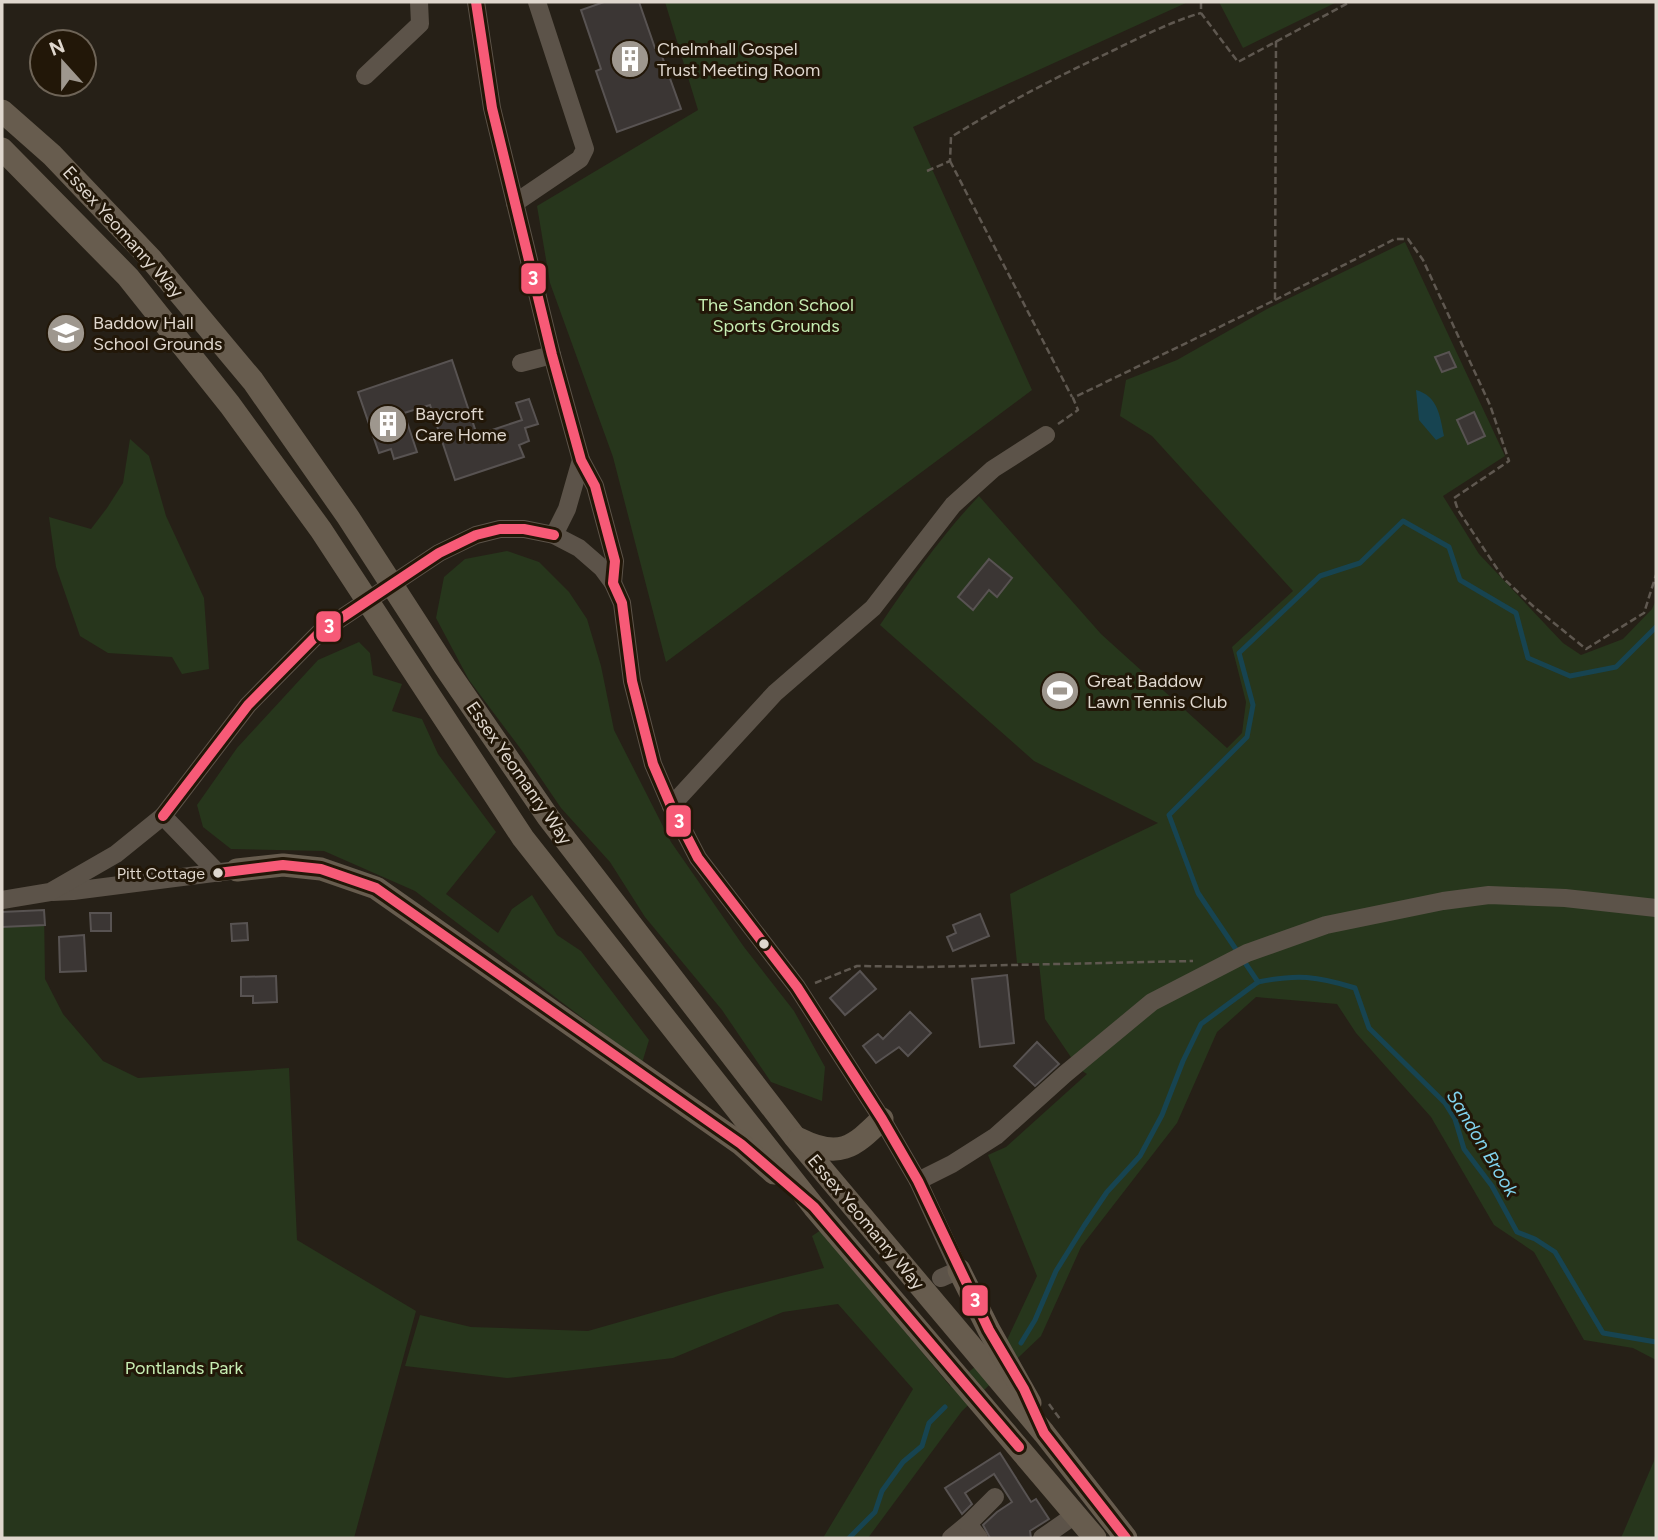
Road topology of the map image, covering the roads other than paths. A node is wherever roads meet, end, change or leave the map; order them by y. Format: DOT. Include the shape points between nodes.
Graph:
graph roads {
  1 [pos="419,2"];
  2 [pos="476,2"];
  3 [pos="537,2"];
  4 [pos="365,76"];
  5 [pos="2,111"];
  6 [pos="2,149"];
  7 [pos="515,203"];
  8 [pos="552,355"];
  9 [pos="521,363"];
  10 [pos="1046,435"];
  11 [pos="581,460"];
  12 [pos="554,535"];
  13 [pos="613,583"];
  14 [pos="671,806"];
  15 [pos="163,817"];
  16 [pos="227,871"];
  17 [pos="50,892"];
  18 [pos="2,900"];
  19 [pos="1656,908"];
  20 [pos="882,1119"];
  21 [pos="793,1136"];
  22 [pos="918,1181"];
  23 [pos="814,1207"];
  24 [pos="950,1274"];
  25 [pos="1044,1433"];
  26 [pos="995,1497"];
  27 [pos="1075,1515"];
  28 [pos="973,1531"];
  29 [pos="951,1538"];
  30 [pos="1042,1538"];
  31 [pos="1095,1538"];
  32 [pos="1126,1538"];
  1 -- 4 [label="street" via="420,24"];
  2 -- 7 [label="street" via="492,108"];
  3 -- 7 [label="street" via="585,149 580,159"];
  5 -- 21 [label="main road, Essex Yeomanry Way" via="52,155 150,259 254,381 548,817"];
  6 -- 23 [label="main road, Essex Yeomanry Way" via="128,277 230,405 321,530 523,838"];
  7 -- 8 [label="street"];
  8 -- 9 [label="street"];
  8 -- 11 [label="street"];
  10 -- 14 [label="street" via="993,469 953,505 873,608 775,693"];
  11 -- 12 [label="street"];
  11 -- 13 [label="street" via="595,486 615,561"];
  12 -- 13 [label="street" via="579,548"];
  12 -- 15 [label="street" via="524,529 476,535 439,553 319,633 248,705"];
  13 -- 14 [label="street" via="622,603 635,693 653,764"];
  14 -- 20 [label="street" via="698,858 799,990"];
  15 -- 16 [label="street"];
  15 -- 17 [label="street" via="116,854"];
  16 -- 17 [label="street"];
  16 -- 23 [label="main road" via="283,865 321,869 376,888 741,1144"];
  17 -- 18 [label="street"];
  19 -- 22 [label="street" via="1489,895 1326,925 1252,951 1152,1002 996,1136"];
  20 -- 21 [label="main road" via="859,1141 829,1151"];
  20 -- 22 [label="street"];
  21 -- 25 [label="main road, Essex Yeomanry Way"];
  22 -- 24 [label="street"];
  23 -- 27 [label="main road"];
  24 -- 25 [label="main road" via="1024,1389"];
  25 -- 32 [label="main road"];
  26 -- 28 [label="street"];
  27 -- 30 [label="street"];
  27 -- 31 [label="main road"];
  28 -- 29 [label="street"];
}
